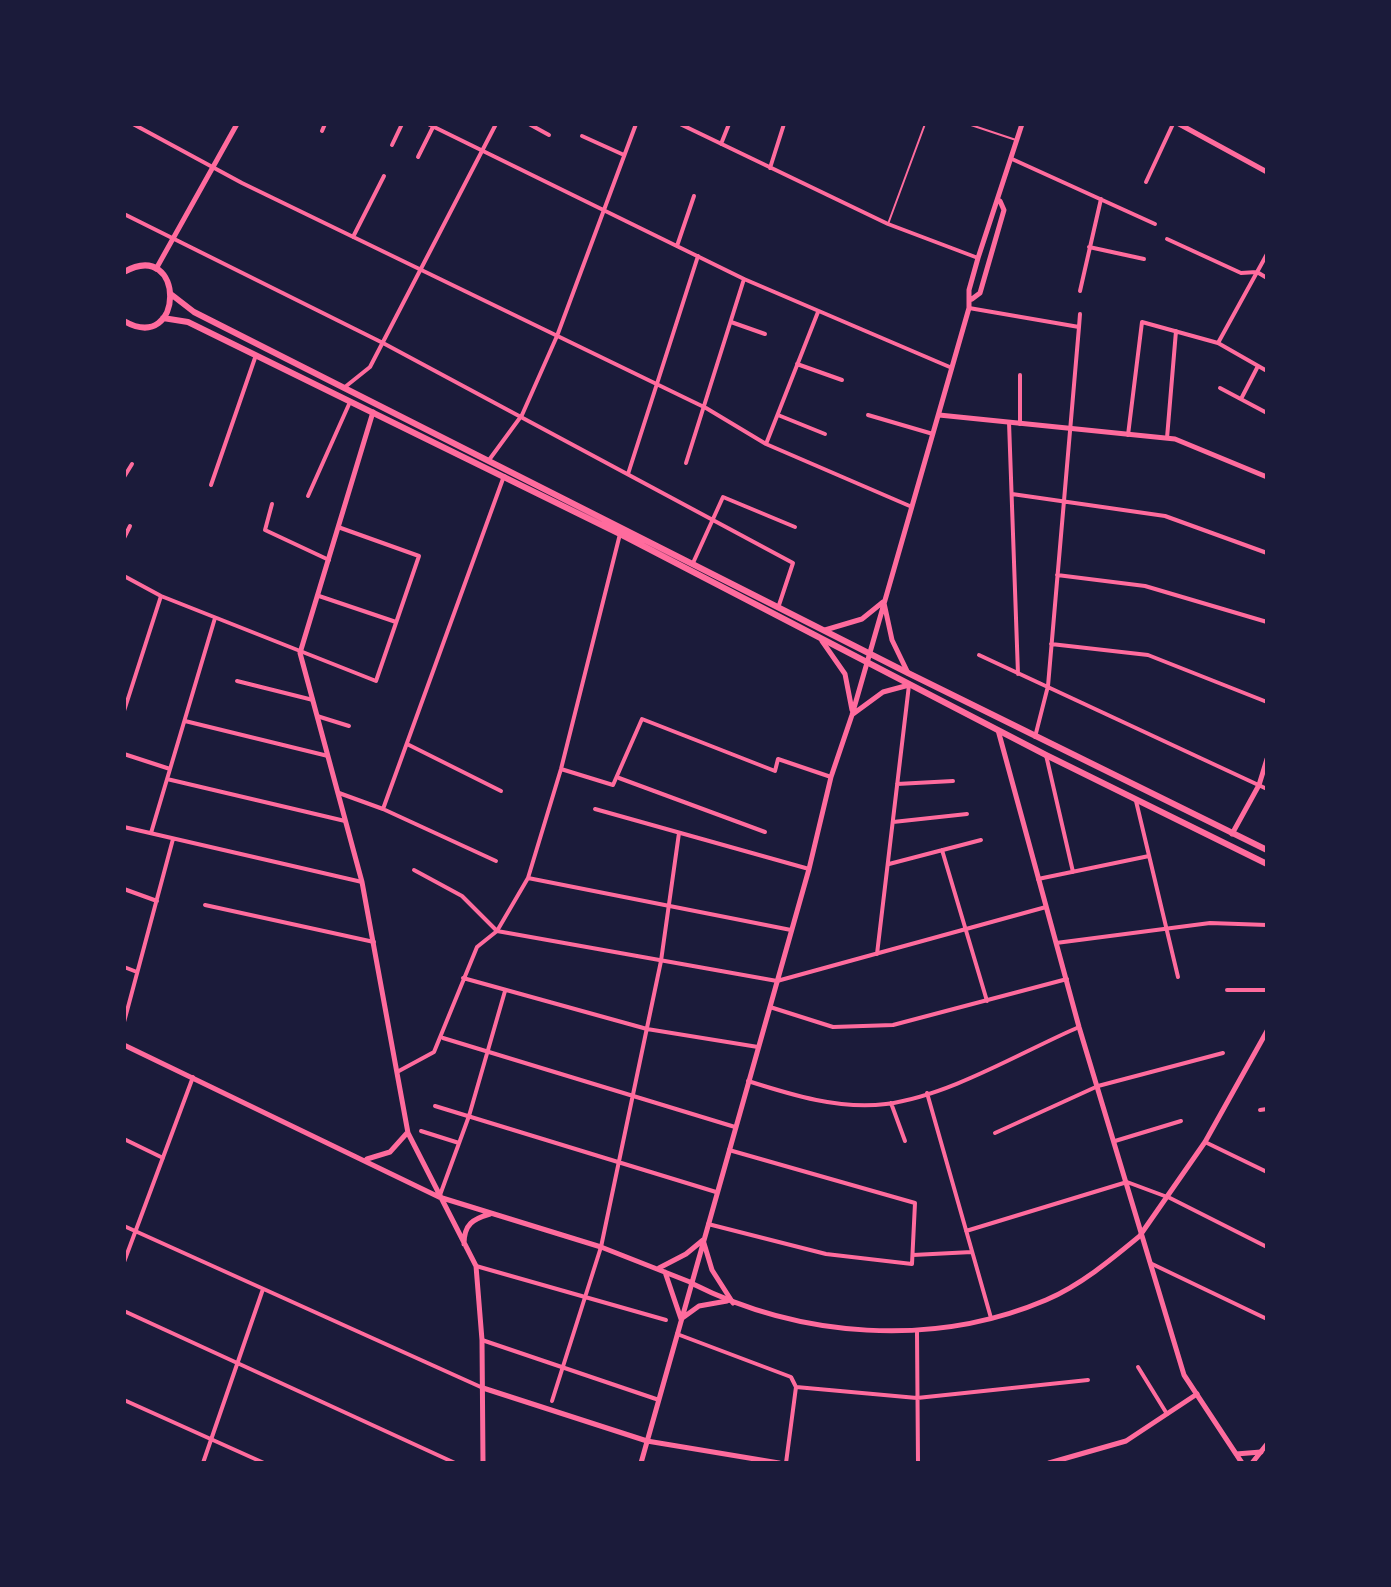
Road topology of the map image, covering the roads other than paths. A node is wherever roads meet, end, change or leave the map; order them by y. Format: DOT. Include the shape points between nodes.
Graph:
graph roads {
  1 [pos="133,124"];
  2 [pos="237,124"];
  3 [pos="325,124"];
  4 [pos="402,124"];
  5 [pos="496,124"];
  6 [pos="529,124"];
  7 [pos="636,124"];
  8 [pos="680,124"];
  9 [pos="729,124"];
  10 [pos="784,124"];
  11 [pos="925,124"];
  12 [pos="968,124"];
  13 [pos="1022,124"];
  14 [pos="1176,124"];
  15 [pos="430,125"];
  16 [pos="322,131"];
  17 [pos="549,135"];
  18 [pos="582,136"];
  19 [pos="1017,140"];
  20 [pos="392,145"];
  21 [pos="721,145"];
  22 [pos="483,150"];
  23 [pos="624,155"];
  24 [pos="418,157"];
  25 [pos="1012,159"];
  26 [pos="214,166"];
  27 [pos="770,168"];
  28 [pos="1267,172"];
  29 [pos="384,176"];
  30 [pos="1146,182"];
  31 [pos="694,196"];
  32 [pos="1101,199"];
  33 [pos="1000,200"];
  34 [pos="603,209"];
  35 [pos="124,214"];
  36 [pos="888,224"];
  37 [pos="1155,224"];
  38 [pos="353,237"];
  39 [pos="173,239"];
  40 [pos="1167,239"];
  41 [pos="677,246"];
  42 [pos="1089,247"];
  43 [pos="1267,254"];
  44 [pos="698,256"];
  45 [pos="978,258"];
  46 [pos="1144,259"];
  47 [pos="156,269"];
  48 [pos="124,271"];
  49 [pos="423,271"];
  50 [pos="1257,272"];
  51 [pos="1267,278"];
  52 [pos="744,279"];
  53 [pos="1080,291"];
  54 [pos="172,295"];
  55 [pos="972,299"];
  56 [pos="969,308"];
  57 [pos="818,311"];
  58 [pos="1080,314"];
  59 [pos="163,318"];
  60 [pos="731,322"];
  61 [pos="125,323"];
  62 [pos="1079,327"];
  63 [pos="1176,331"];
  64 [pos="765,334"];
  65 [pos="557,336"];
  66 [pos="383,343"];
  67 [pos="1218,343"];
  68 [pos="256,355"];
  69 [pos="797,364"];
  70 [pos="1258,366"];
  71 [pos="952,368"];
  72 [pos="1267,371"];
  73 [pos="1020,375"];
  74 [pos="842,380"];
  75 [pos="657,385"];
  76 [pos="344,387"];
  77 [pos="1220,388"];
  78 [pos="1241,399"];
  79 [pos="350,400"];
  80 [pos="706,408"];
  81 [pos="373,411"];
  82 [pos="1267,413"];
  83 [pos="522,415"];
  84 [pos="778,415"];
  85 [pos="868,415"];
  86 [pos="939,415"];
  87 [pos="1009,422"];
  88 [pos="1020,424"];
  89 [pos="1068,429"];
  90 [pos="825,434"];
  91 [pos="933,434"];
  92 [pos="1128,435"];
  93 [pos="1167,438"];
  94 [pos="766,444"];
  95 [pos="489,460"];
  96 [pos="686,463"];
  97 [pos="132,464"];
  98 [pos="628,474"];
  99 [pos="504,476"];
  100 [pos="124,477"];
  101 [pos="1267,477"];
  102 [pos="211,485"];
  103 [pos="1012,494"];
  104 [pos="308,496"];
  105 [pos="1063,499"];
  106 [pos="272,504"];
  107 [pos="912,507"];
  108 [pos="712,519"];
  109 [pos="130,526"];
  110 [pos="338,527"];
  111 [pos="795,527"];
  112 [pos="620,534"];
  113 [pos="124,538"];
  114 [pos="1267,553"];
  115 [pos="329,560"];
  116 [pos="693,563"];
  117 [pos="1057,575"];
  118 [pos="124,576"];
  119 [pos="161,596"];
  120 [pos="319,596"];
  121 [pos="884,602"];
  122 [pos="778,608"];
  123 [pos="215,618"];
  124 [pos="396,622"];
  125 [pos="1267,622"];
  126 [pos="822,630"];
  127 [pos="822,641"];
  128 [pos="1051,644"];
  129 [pos="300,653"];
  130 [pos="870,654"];
  131 [pos="979,655"];
  132 [pos="866,664"];
  133 [pos="908,673"];
  134 [pos="1018,674"];
  135 [pos="237,681"];
  136 [pos="909,685"];
  137 [pos="1048,686"];
  138 [pos="313,700"];
  139 [pos="1267,702"];
  140 [pos="124,711"];
  141 [pos="852,715"];
  142 [pos="317,716"];
  143 [pos="185,721"];
  144 [pos="1005,722"];
  145 [pos="349,726"];
  146 [pos="999,731"];
  147 [pos="1023,731"];
  148 [pos="1035,737"];
  149 [pos="1018,741"];
  150 [pos="407,744"];
  151 [pos="124,754"];
  152 [pos="1046,755"];
  153 [pos="328,756"];
  154 [pos="1267,759"];
  155 [pos="170,769"];
  156 [pos="561,769"];
  157 [pos="831,777"];
  158 [pos="619,778"];
  159 [pos="167,779"];
  160 [pos="953,781"];
  161 [pos="897,784"];
  162 [pos="1259,785"];
  163 [pos="1267,789"];
  164 [pos="501,791"];
  165 [pos="338,792"];
  166 [pos="1136,801"];
  167 [pos="383,809"];
  168 [pos="595,809"];
  169 [pos="967,814"];
  170 [pos="345,821"];
  171 [pos="893,822"];
  172 [pos="124,827"];
  173 [pos="765,832"];
  174 [pos="151,833"];
  175 [pos="679,833"];
  176 [pos="1232,834"];
  177 [pos="173,839"];
  178 [pos="981,840"];
  179 [pos="942,850"];
  180 [pos="1267,850"];
  181 [pos="1149,856"];
  182 [pos="496,861"];
  183 [pos="889,864"];
  184 [pos="1267,864"];
  185 [pos="809,869"];
  186 [pos="414,870"];
  187 [pos="1073,872"];
  188 [pos="528,878"];
  189 [pos="1037,880"];
  190 [pos="362,882"];
  191 [pos="124,889"];
  192 [pos="157,901"];
  193 [pos="205,905"];
  194 [pos="1046,907"];
  195 [pos="670,908"];
  196 [pos="1267,925"];
  197 [pos="791,930"];
  198 [pos="1167,930"];
  199 [pos="497,931"];
  200 [pos="965,932"];
  201 [pos="374,942"];
  202 [pos="1056,943"];
  203 [pos="877,954"];
  204 [pos="661,961"];
  205 [pos="124,967"];
  206 [pos="137,972"];
  207 [pos="1178,977"];
  208 [pos="463,978"];
  209 [pos="1067,979"];
  210 [pos="777,981"];
  211 [pos="1227,990"];
  212 [pos="1267,990"];
  213 [pos="505,991"];
  214 [pos="987,1001"];
  215 [pos="769,1007"];
  216 [pos="124,1022"];
  217 [pos="1079,1027"];
  218 [pos="647,1029"];
  219 [pos="1267,1031"];
  220 [pos="443,1038"];
  221 [pos="124,1045"];
  222 [pos="1267,1045"];
  223 [pos="758,1047"];
  224 [pos="1258,1047"];
  225 [pos="1223,1053"];
  226 [pos="487,1054"];
  227 [pos="394,1073"];
  228 [pos="193,1076"];
  229 [pos="748,1081"];
  230 [pos="1098,1086"];
  231 [pos="927,1093"];
  232 [pos="632,1097"];
  233 [pos="891,1103"];
  234 [pos="435,1106"];
  235 [pos="1267,1109"];
  236 [pos="1260,1110"];
  237 [pos="469,1116"];
  238 [pos="1181,1121"];
  239 [pos="735,1127"];
  240 [pos="421,1131"];
  241 [pos="408,1133"];
  242 [pos="995,1133"];
  243 [pos="124,1139"];
  244 [pos="905,1141"];
  245 [pos="1115,1141"];
  246 [pos="1205,1142"];
  247 [pos="459,1143"];
  248 [pos="729,1150"];
  249 [pos="163,1158"];
  250 [pos="365,1159"];
  251 [pos="617,1163"];
  252 [pos="1267,1172"];
  253 [pos="1127,1182"];
  254 [pos="716,1192"];
  255 [pos="439,1197"];
  256 [pos="1170,1198"];
  257 [pos="491,1213"];
  258 [pos="708,1224"];
  259 [pos="124,1226"];
  260 [pos="966,1231"];
  261 [pos="135,1232"];
  262 [pos="1141,1235"];
  263 [pos="703,1240"];
  264 [pos="464,1245"];
  265 [pos="601,1247"];
  266 [pos="1267,1247"];
  267 [pos="972,1252"];
  268 [pos="913,1255"];
  269 [pos="124,1262"];
  270 [pos="1150,1263"];
  271 [pos="476,1266"];
  272 [pos="658,1268"];
  273 [pos="665,1271"];
  274 [pos="690,1282"];
  275 [pos="263,1289"];
  276 [pos="585,1297"];
  277 [pos="730,1302"];
  278 [pos="124,1311"];
  279 [pos="681,1319"];
  280 [pos="991,1319"];
  281 [pos="1267,1319"];
  282 [pos="666,1320"];
  283 [pos="917,1332"];
  284 [pos="677,1334"];
  285 [pos="482,1340"];
  286 [pos="238,1364"];
  287 [pos="1138,1367"];
  288 [pos="561,1368"];
  289 [pos="1088,1380"];
  290 [pos="796,1387"];
  291 [pos="483,1388"];
  292 [pos="1197,1394"];
  293 [pos="917,1398"];
  294 [pos="124,1400"];
  295 [pos="659,1400"];
  296 [pos="552,1401"];
  297 [pos="1167,1414"];
  298 [pos="212,1439"];
  299 [pos="647,1441"];
  300 [pos="1267,1444"];
  301 [pos="1261,1452"];
  302 [pos="1236,1454"];
  303 [pos="203,1463"];
  304 [pos="264,1463"];
  305 [pos="455,1463"];
  306 [pos="483,1463"];
  307 [pos="641,1463"];
  308 [pos="779,1463"];
  309 [pos="786,1463"];
  310 [pos="918,1463"];
  311 [pos="1049,1463"];
  312 [pos="1242,1463"];
  313 [pos="1252,1463"];
  1 -- 26 [label="street"];
  2 -- 26 [label="main road"];
  3 -- 16 [label="street"];
  4 -- 20 [label="street"];
  5 -- 22 [label="street"];
  6 -- 17 [label="street"];
  7 -- 23 [label="street"];
  8 -- 21 [label="street"];
  9 -- 21 [label="street"];
  10 -- 27 [label="street"];
  11 -- 36 [label="lane"];
  12 -- 19 [label="lane"];
  13 -- 19 [label="main road"];
  14 -- 28 [label="main road"];
  14 -- 30 [label="street"];
  15 -- 22 [label="street"];
  15 -- 24 [label="street"];
  18 -- 23 [label="street"];
  19 -- 25 [label="main road"];
  21 -- 27 [label="street"];
  22 -- 34 [label="street"];
  22 -- 49 [label="street"];
  23 -- 34 [label="street"];
  25 -- 32 [label="street"];
  25 -- 33 [label="main road"];
  26 -- 38 [label="street"];
  26 -- 39 [label="main road"];
  27 -- 36 [label="street"];
  29 -- 38 [label="street"];
  31 -- 41 [label="street"];
  32 -- 37 [label="street"];
  32 -- 42 [label="street"];
  33 -- 45 [label="main road"];
  33 -- 55 [label="main road" via="1004,210 980,293"];
  34 -- 41 [label="street"];
  34 -- 65 [label="street"];
  35 -- 39 [label="street"];
  36 -- 45 [label="street"];
  38 -- 49 [label="street"];
  39 -- 47 [label="main road"];
  39 -- 66 [label="street"];
  40 -- 50 [label="street" via="1241,273"];
  41 -- 44 [label="street"];
  42 -- 46 [label="street"];
  42 -- 53 [label="street"];
  43 -- 50 [label="street"];
  44 -- 52 [label="street"];
  44 -- 75 [label="street"];
  45 -- 55 [label="main road" via="969,290"];
  47 -- 48 [label="main road"];
  47 -- 54 [label="main road" via="168,280"];
  49 -- 65 [label="street"];
  49 -- 66 [label="street"];
  50 -- 51 [label="street"];
  50 -- 67 [label="street"];
  52 -- 57 [label="street"];
  52 -- 60 [label="street"];
  54 -- 59 [label="main road"];
  54 -- 76 [label="main road" via="194,312"];
  55 -- 56 [label="main road"];
  56 -- 62 [label="street"];
  56 -- 71 [label="main road"];
  57 -- 69 [label="street"];
  57 -- 71 [label="street"];
  58 -- 62 [label="street"];
  59 -- 61 [label="main road" via="146,327"];
  59 -- 68 [label="main road" via="188,322"];
  60 -- 64 [label="street"];
  60 -- 80 [label="street"];
  62 -- 89 [label="street"];
  63 -- 67 [label="street"];
  63 -- 92 [label="street" via="1142,322"];
  63 -- 93 [label="street"];
  65 -- 75 [label="street"];
  65 -- 83 [label="street"];
  66 -- 76 [label="street" via="370,367"];
  66 -- 83 [label="street"];
  67 -- 70 [label="street"];
  68 -- 79 [label="main road"];
  68 -- 102 [label="street"];
  69 -- 74 [label="street"];
  69 -- 84 [label="street"];
  70 -- 72 [label="street"];
  70 -- 78 [label="street"];
  71 -- 86 [label="main road"];
  73 -- 88 [label="street"];
  75 -- 80 [label="street"];
  75 -- 98 [label="street"];
  76 -- 95 [label="main road"];
  77 -- 78 [label="street"];
  78 -- 82 [label="street"];
  79 -- 81 [label="main road"];
  79 -- 104 [label="street"];
  80 -- 94 [label="street"];
  80 -- 96 [label="street"];
  81 -- 99 [label="main road"];
  81 -- 110 [label="main road"];
  83 -- 95 [label="street"];
  83 -- 98 [label="street"];
  84 -- 90 [label="street"];
  84 -- 94 [label="street"];
  85 -- 91 [label="street"];
  86 -- 87 [label="main road"];
  86 -- 91 [label="main road"];
  87 -- 88 [label="main road"];
  87 -- 103 [label="street"];
  88 -- 89 [label="main road"];
  89 -- 92 [label="main road"];
  89 -- 105 [label="street"];
  91 -- 107 [label="main road"];
  92 -- 93 [label="main road"];
  93 -- 101 [label="main road"];
  94 -- 107 [label="street"];
  95 -- 116 [label="main road"];
  97 -- 100 [label="street"];
  98 -- 108 [label="street"];
  99 -- 112 [label="main road"];
  99 -- 150 [label="street"];
  103 -- 105 [label="street"];
  103 -- 134 [label="street"];
  105 -- 114 [label="street" via="1165,516"];
  105 -- 117 [label="street"];
  106 -- 115 [label="street" via="265,530"];
  107 -- 121 [label="main road"];
  108 -- 111 [label="street" via="723,497"];
  108 -- 116 [label="street"];
  108 -- 122 [label="street" via="793,563"];
  109 -- 113 [label="street"];
  110 -- 115 [label="main road"];
  110 -- 124 [label="street" via="419,556"];
  112 -- 127 [label="main road"];
  112 -- 156 [label="street"];
  115 -- 120 [label="main road"];
  116 -- 122 [label="main road"];
  117 -- 125 [label="street" via="1145,586"];
  117 -- 128 [label="street"];
  118 -- 119 [label="street"];
  119 -- 123 [label="street"];
  119 -- 140 [label="street"];
  120 -- 124 [label="street"];
  120 -- 129 [label="main road"];
  121 -- 126 [label="main road" via="862,619"];
  121 -- 130 [label="main road"];
  121 -- 133 [label="main road" via="892,640"];
  122 -- 126 [label="main road"];
  123 -- 129 [label="street"];
  123 -- 143 [label="street"];
  124 -- 129 [label="street" via="376,681"];
  126 -- 130 [label="main road"];
  127 -- 132 [label="main road"];
  127 -- 141 [label="main road" via="845,674"];
  128 -- 137 [label="street"];
  128 -- 139 [label="street" via="1148,655"];
  129 -- 138 [label="main road"];
  130 -- 132 [label="main road"];
  130 -- 133 [label="main road"];
  131 -- 134 [label="street"];
  132 -- 136 [label="main road"];
  132 -- 141 [label="main road"];
  133 -- 144 [label="main road"];
  134 -- 137 [label="street"];
  135 -- 138 [label="street"];
  136 -- 141 [label="main road" via="872,698"];
  136 -- 146 [label="main road"];
  136 -- 161 [label="street"];
  137 -- 148 [label="street"];
  137 -- 162 [label="street"];
  138 -- 142 [label="main road"];
  141 -- 157 [label="main road"];
  142 -- 145 [label="street"];
  142 -- 153 [label="main road"];
  143 -- 153 [label="street"];
  143 -- 155 [label="street"];
  144 -- 146 [label="main road"];
  144 -- 147 [label="main road"];
  146 -- 149 [label="main road"];
  146 -- 189 [label="main road"];
  147 -- 148 [label="main road"];
  147 -- 149 [label="main road"];
  148 -- 176 [label="main road"];
  149 -- 152 [label="main road"];
  150 -- 164 [label="street"];
  150 -- 167 [label="street"];
  151 -- 155 [label="street"];
  152 -- 166 [label="main road"];
  152 -- 187 [label="street"];
  153 -- 165 [label="main road"];
  154 -- 162 [label="main road"];
  155 -- 159 [label="street"];
  156 -- 158 [label="street" via="605,784 613,785"];
  156 -- 188 [label="street"];
  157 -- 158 [label="street" via="778,759 775,771 642,719"];
  157 -- 185 [label="main road"];
  158 -- 173 [label="street"];
  159 -- 170 [label="street"];
  159 -- 174 [label="street"];
  160 -- 161 [label="street"];
  161 -- 171 [label="street"];
  162 -- 163 [label="street"];
  162 -- 176 [label="main road"];
  165 -- 167 [label="street"];
  165 -- 170 [label="main road"];
  166 -- 181 [label="street"];
  166 -- 184 [label="main road"];
  167 -- 182 [label="street"];
  168 -- 175 [label="street"];
  169 -- 171 [label="street"];
  170 -- 190 [label="main road"];
  171 -- 183 [label="street"];
  172 -- 174 [label="street"];
  174 -- 177 [label="street"];
  175 -- 185 [label="street"];
  175 -- 195 [label="street"];
  176 -- 180 [label="main road"];
  177 -- 190 [label="street"];
  177 -- 192 [label="street"];
  178 -- 179 [label="street"];
  179 -- 183 [label="street"];
  179 -- 200 [label="street"];
  181 -- 187 [label="street"];
  181 -- 198 [label="street"];
  183 -- 203 [label="street"];
  185 -- 197 [label="main road"];
  186 -- 199 [label="street" via="462,896"];
  187 -- 189 [label="street"];
  188 -- 195 [label="street"];
  188 -- 199 [label="street"];
  189 -- 194 [label="main road"];
  190 -- 201 [label="main road"];
  191 -- 192 [label="street"];
  192 -- 206 [label="street"];
  193 -- 201 [label="street"];
  194 -- 200 [label="street"];
  194 -- 202 [label="main road"];
  195 -- 197 [label="street"];
  195 -- 204 [label="street"];
  196 -- 198 [label="street" via="1210,923"];
  197 -- 210 [label="main road"];
  198 -- 202 [label="street"];
  198 -- 207 [label="street"];
  199 -- 204 [label="street"];
  199 -- 208 [label="street" via="477,947"];
  200 -- 203 [label="street"];
  200 -- 214 [label="street"];
  201 -- 227 [label="main road"];
  202 -- 209 [label="main road"];
  203 -- 210 [label="street"];
  204 -- 210 [label="street"];
  204 -- 218 [label="street"];
  205 -- 206 [label="street"];
  206 -- 216 [label="street"];
  208 -- 213 [label="street"];
  208 -- 220 [label="street"];
  209 -- 214 [label="street"];
  209 -- 217 [label="main road"];
  210 -- 215 [label="main road"];
  211 -- 212 [label="street"];
  213 -- 218 [label="street"];
  213 -- 226 [label="street"];
  214 -- 215 [label="street" via="878,1026 833,1027"];
  215 -- 223 [label="main road"];
  217 -- 230 [label="main road"];
  217 -- 231 [label="street"];
  218 -- 223 [label="street"];
  218 -- 232 [label="street"];
  219 -- 224 [label="main road"];
  220 -- 226 [label="street"];
  220 -- 227 [label="street" via="434,1052"];
  221 -- 228 [label="main road"];
  222 -- 224 [label="street"];
  223 -- 229 [label="main road"];
  224 -- 246 [label="main road"];
  225 -- 230 [label="street"];
  226 -- 232 [label="street"];
  226 -- 237 [label="street"];
  227 -- 241 [label="main road"];
  228 -- 249 [label="street"];
  228 -- 250 [label="main road"];
  229 -- 233 [label="street" via="831,1103"];
  229 -- 239 [label="main road"];
  230 -- 242 [label="street"];
  230 -- 245 [label="main road"];
  231 -- 233 [label="street"];
  231 -- 260 [label="street"];
  232 -- 239 [label="street"];
  232 -- 251 [label="street"];
  233 -- 244 [label="street"];
  234 -- 237 [label="street"];
  235 -- 236 [label="street"];
  237 -- 247 [label="street"];
  237 -- 251 [label="street"];
  238 -- 245 [label="street"];
  239 -- 248 [label="main road"];
  240 -- 247 [label="street"];
  241 -- 250 [label="main road" via="390,1152"];
  241 -- 255 [label="main road"];
  243 -- 249 [label="street"];
  245 -- 253 [label="main road"];
  246 -- 252 [label="street"];
  246 -- 256 [label="main road"];
  247 -- 255 [label="street"];
  248 -- 254 [label="main road"];
  248 -- 268 [label="street" via="915,1203"];
  249 -- 261 [label="street"];
  250 -- 255 [label="main road"];
  251 -- 254 [label="street"];
  251 -- 265 [label="street"];
  253 -- 256 [label="street"];
  253 -- 260 [label="street"];
  253 -- 262 [label="main road"];
  254 -- 258 [label="main road"];
  255 -- 257 [label="main road"];
  255 -- 264 [label="main road"];
  256 -- 262 [label="main road"];
  256 -- 266 [label="street"];
  257 -- 264 [label="main road" via="466,1227"];
  257 -- 265 [label="main road"];
  258 -- 263 [label="main road"];
  258 -- 268 [label="street" via="826,1254 912,1264"];
  259 -- 261 [label="street"];
  260 -- 267 [label="street"];
  261 -- 269 [label="street"];
  261 -- 275 [label="street"];
  262 -- 270 [label="main road"];
  262 -- 280 [label="main road" via="1097,1271 1047,1300"];
  263 -- 272 [label="main road"];
  263 -- 274 [label="main road"];
  263 -- 277 [label="main road"];
  264 -- 271 [label="main road"];
  265 -- 272 [label="main road"];
  265 -- 276 [label="street"];
  267 -- 268 [label="street"];
  267 -- 280 [label="street"];
  270 -- 281 [label="street"];
  270 -- 292 [label="main road" via="1184,1375"];
  271 -- 276 [label="street"];
  271 -- 285 [label="main road"];
  272 -- 273 [label="main road"];
  273 -- 274 [label="main road"];
  273 -- 279 [label="main road"];
  274 -- 277 [label="main road"];
  274 -- 279 [label="main road"];
  275 -- 286 [label="street"];
  275 -- 291 [label="street"];
  276 -- 282 [label="street"];
  276 -- 288 [label="street"];
  277 -- 279 [label="main road" via="699,1306"];
  277 -- 283 [label="main road" via="815,1323"];
  278 -- 286 [label="street"];
  279 -- 284 [label="main road"];
  280 -- 283 [label="main road"];
  283 -- 293 [label="street"];
  284 -- 290 [label="street" via="791,1377"];
  284 -- 295 [label="main road"];
  285 -- 288 [label="street"];
  285 -- 291 [label="main road"];
  286 -- 298 [label="street"];
  286 -- 305 [label="street"];
  287 -- 297 [label="street"];
  288 -- 295 [label="street"];
  288 -- 296 [label="street"];
  289 -- 293 [label="street"];
  290 -- 293 [label="street"];
  290 -- 309 [label="street"];
  291 -- 299 [label="main road"];
  291 -- 306 [label="main road"];
  292 -- 297 [label="main road"];
  292 -- 302 [label="main road"];
  293 -- 310 [label="street"];
  294 -- 298 [label="street"];
  295 -- 299 [label="main road"];
  297 -- 311 [label="main road" via="1126,1441"];
  298 -- 303 [label="street"];
  298 -- 304 [label="street"];
  299 -- 307 [label="main road"];
  299 -- 308 [label="main road"];
  300 -- 301 [label="main road"];
  301 -- 302 [label="main road"];
  301 -- 313 [label="main road"];
  302 -- 312 [label="main road"];
}
